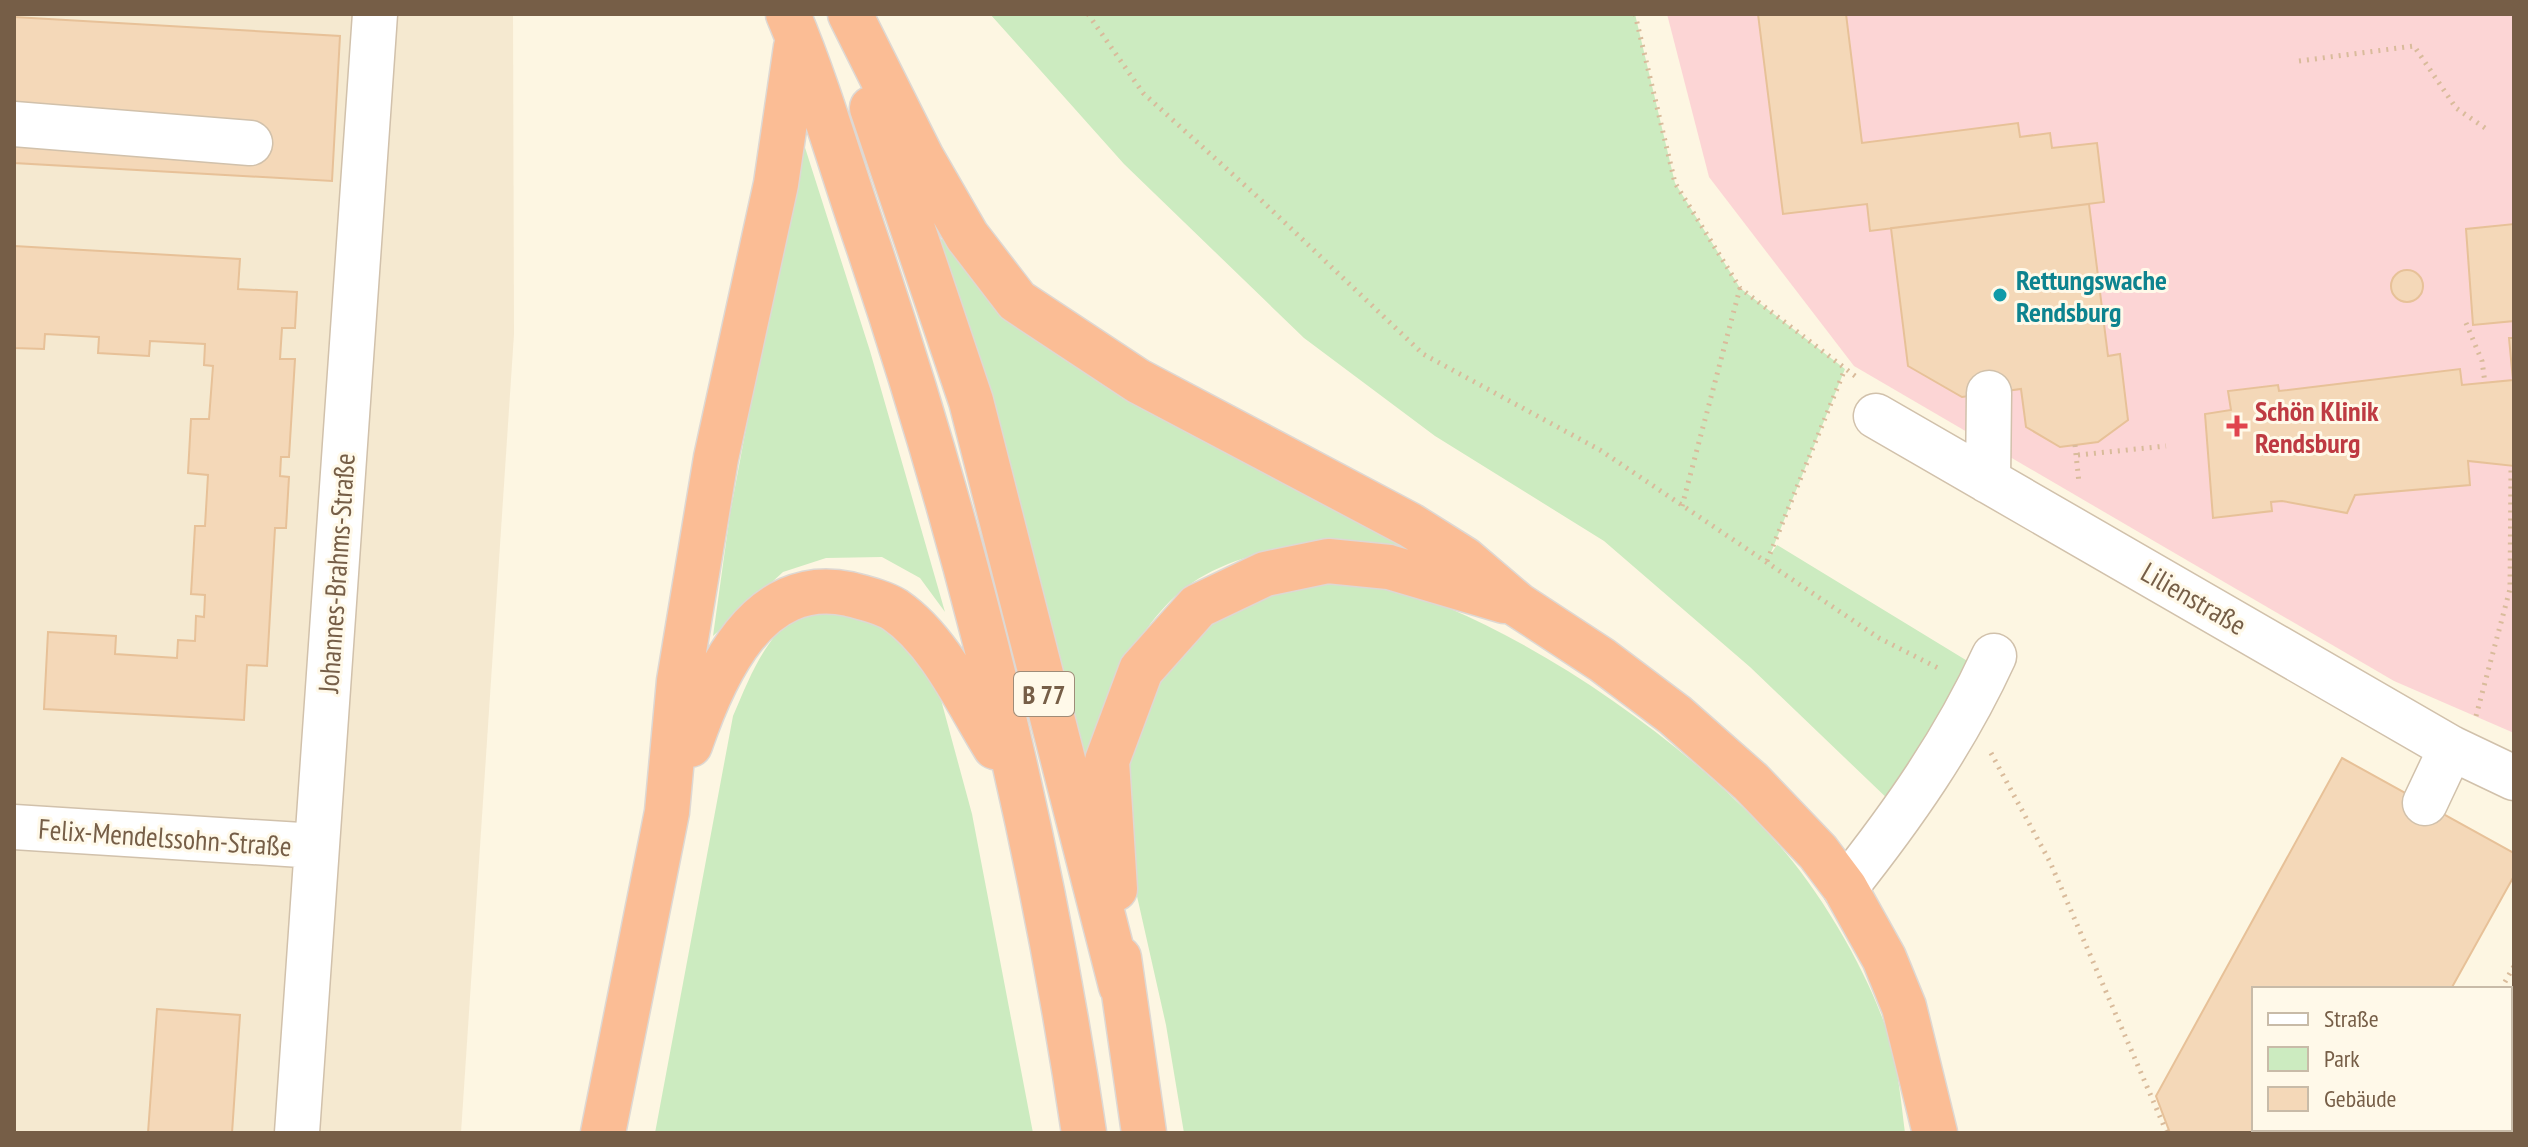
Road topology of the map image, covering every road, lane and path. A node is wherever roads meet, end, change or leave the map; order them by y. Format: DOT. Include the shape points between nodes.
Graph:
graph roads {
  1 [pos="375,14"];
  2 [pos="840,14"];
  3 [pos="850,14"];
  4 [pos="1088,14"];
  5 [pos="1635,14"];
  6 [pos="793,25"];
  7 [pos="2299,61"];
  8 [pos="14,124"];
  9 [pos="2485,128"];
  10 [pos="250,143"];
  11 [pos="1740,288"];
  12 [pos="2466,323"];
  13 [pos="1845,369"];
  14 [pos="2485,383"];
  15 [pos="1989,393"];
  16 [pos="1876,416"];
  17 [pos="2166,446"];
  18 [pos="2078,455"];
  19 [pos="2511,466"];
  20 [pos="1988,481"];
  21 [pos="1682,506"];
  22 [pos="1767,561"];
  23 [pos="2512,588"];
  24 [pos="1518,605"];
  25 [pos="1994,656"];
  26 [pos="1974,700"];
  27 [pos="2459,752"];
  28 [pos="2514,778"];
  29 [pos="1018,783"];
  30 [pos="2425,803"];
  31 [pos="667,812"];
  32 [pos="14,827"];
  33 [pos="317,846"];
  34 [pos="1845,888"];
  35 [pos="2514,966"];
  36 [pos="1121,986"];
  37 [pos="2502,987"];
  38 [pos="297,1133"];
  39 [pos="603,1133"];
  40 [pos="1084,1133"];
  41 [pos="1144,1133"];
  42 [pos="1935,1133"];
  43 [pos="2167,1133"];
  1 -- 33 [label="street, Johannes-Brahms-Straße"];
  2 -- 36 [label="highway, B 77" via="971,401"];
  3 -- 24 [label="highway" via="967,236 1017,301 1138,381 1410,525 1464,559"];
  4 -- 21 [label="path" via="1143,93 1423,354 1600,450"];
  5 -- 11 [label="path" via="1675,183"];
  6 -- 29 [label="highway, B 77" via="925,417"];
  6 -- 31 [label="highway" via="776,184 716,458 679,681"];
  7 -- 9 [label="path" via="2414,46 2456,108"];
  8 -- 10 [label="street"];
  11 -- 13 [label="path"];
  11 -- 21 [label="path"];
  12 -- 14 [label="path"];
  13 -- 16 [label="path" via="1862,381"];
  13 -- 22 [label="path"];
  15 -- 20 [label="street"];
  16 -- 20 [label="street, Lilienstraße"];
  17 -- 18 [label="path"];
  19 -- 23 [label="path"];
  20 -- 27 [label="street, Lilienstraße"];
  21 -- 22 [label="path"];
  22 -- 26 [label="path" via="1879,638 1950,674"];
  23 -- 27 [label="path"];
  24 -- 34 [label="highway" via="1675,715 1751,782"];
  24 -- 36 [label="highway" via="1389,567 1328,561 1265,574 1198,606 1141,670 1107,761"];
  25 -- 26 [label="street"];
  26 -- 34 [label="street" via="1909,807"];
  26 -- 43 [label="path" via="1979,730 2050,862"];
  27 -- 28 [label="street, Lilienstraße"];
  27 -- 30 [label="street"];
  29 -- 31 [label="highway" via="944,665 895,610 839,592 808,593 773,606 736,646 710,687"];
  29 -- 40 [label="highway, B 77"];
  31 -- 39 [label="highway"];
  32 -- 33 [label="street, Felix-Mendelssohn-Straße"];
  33 -- 38 [label="street, Johannes-Brahms-Straße"];
  34 -- 42 [label="highway" via="1904,1007"];
  35 -- 37 [label="path"];
  36 -- 41 [label="highway, B 77"];
}
